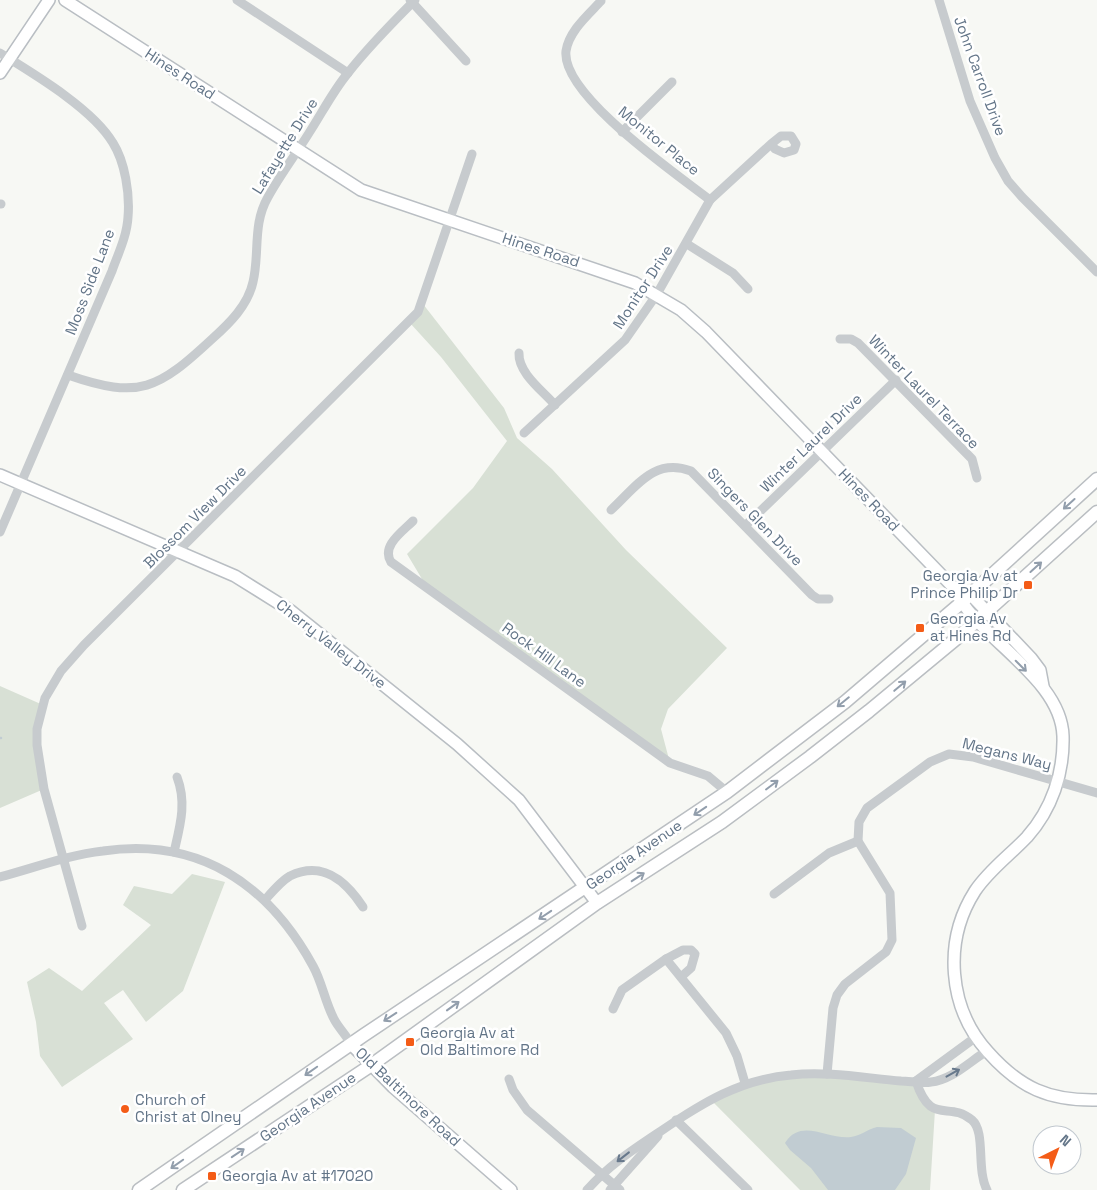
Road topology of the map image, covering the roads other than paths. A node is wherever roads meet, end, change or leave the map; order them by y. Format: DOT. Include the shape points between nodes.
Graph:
graph roads {
  1 [pos="49,0"];
  2 [pos="65,0"];
  3 [pos="237,0"];
  4 [pos="939,0"];
  5 [pos="412,1"];
  6 [pos="601,1"];
  7 [pos="5,56"];
  8 [pos="466,61"];
  9 [pos="0,73"];
  10 [pos="348,73"];
  11 [pos="672,82"];
  12 [pos="622,132"];
  13 [pos="770,144"];
  14 [pos="298,150"];
  15 [pos="472,154"];
  16 [pos="710,200"];
  17 [pos="451,221"];
  18 [pos="687,244"];
  19 [pos="1097,272"];
  20 [pos="748,288"];
  21 [pos="657,294"];
  22 [pos="840,339"];
  23 [pos="519,353"];
  24 [pos="68,374"];
  25 [pos="896,380"];
  26 [pos="556,405"];
  27 [pos="524,433"];
  28 [pos="822,452"];
  29 [pos="0,475"];
  30 [pos="978,478"];
  31 [pos="1097,479"];
  32 [pos="22,484"];
  33 [pos="611,510"];
  34 [pos="1097,512"];
  35 [pos="413,521"];
  36 [pos="746,525"];
  37 [pos="0,532"];
  38 [pos="180,552"];
  39 [pos="830,599"];
  40 [pos="965,599"];
  41 [pos="987,612"];
  42 [pos="976,621"];
  43 [pos="1043,686"];
  44 [pos="177,777"];
  45 [pos="1058,781"];
  46 [pos="727,792"];
  47 [pos="1097,793"];
  48 [pos="858,841"];
  49 [pos="174,852"];
  50 [pos="63,860"];
  51 [pos="0,877"];
  52 [pos="586,888"];
  53 [pos="774,894"];
  54 [pos="265,900"];
  55 [pos="596,903"];
  56 [pos="363,907"];
  57 [pos="82,926"];
  58 [pos="666,959"];
  59 [pos="681,977"];
  60 [pos="613,1009"];
  61 [pos="976,1037"];
  62 [pos="351,1044"];
  63 [pos="987,1051"];
  64 [pos="370,1066"];
  65 [pos="827,1074"];
  66 [pos="509,1079"];
  67 [pos="916,1081"];
  68 [pos="744,1083"];
  69 [pos="1097,1100"];
  70 [pos="676,1120"];
  71 [pos="662,1130"];
  72 [pos="602,1174"];
  73 [pos="615,1188"];
  74 [pos="140,1190"];
  75 [pos="183,1190"];
  76 [pos="511,1190"];
  77 [pos="587,1190"];
  78 [pos="748,1190"];
  79 [pos="987,1190"];
  1 -- 7 [label="street"];
  2 -- 14 [label="street, Hines Road"];
  3 -- 10 [label="street"];
  4 -- 19 [label="street, John Carroll Drive" via="970,101 1008,181"];
  5 -- 8 [label="street"];
  5 -- 10 [label="street, Lafayette Drive"];
  6 -- 12 [label="street, Monitor Place" via="570,39 567,61 574,79"];
  7 -- 9 [label="street"];
  7 -- 24 [label="street, Moss Side Lane" via="90,114 113,143 123,168 129,204 124,237"];
  10 -- 14 [label="street, Lafayette Drive"];
  11 -- 12 [label="street"];
  12 -- 16 [label="street, Monitor Place"];
  13 -- 16 [label="street, Monitor Drive"];
  14 -- 17 [label="street, Hines Road" via="361,190"];
  14 -- 24 [label="street, Lafayette Drive" via="267,198 256,239 254,281 246,301 228,324 178,371 164,380 142,387 100,386"];
  15 -- 17 [label="street, Blossom View Drive"];
  16 -- 18 [label="street, Monitor Drive"];
  17 -- 21 [label="street, Hines Road" via="596,268"];
  17 -- 38 [label="street, Blossom View Drive" via="423,304 410,323"];
  18 -- 20 [label="street" via="733,273"];
  18 -- 21 [label="street, Monitor Drive"];
  21 -- 26 [label="street, Monitor Drive" via="625,340"];
  21 -- 28 [label="street, Hines Road" via="706,332"];
  22 -- 25 [label="street, Winter Laurel Terrace" via="858,343"];
  23 -- 26 [label="street" via="522,368"];
  24 -- 32 [label="street, Moss Side Lane"];
  25 -- 28 [label="street, Winter Laurel Drive"];
  25 -- 30 [label="street, Winter Laurel Terrace" via="972,459"];
  26 -- 27 [label="street, Monitor Drive"];
  28 -- 36 [label="street, Winter Laurel Drive"];
  28 -- 40 [label="street, Hines Road"];
  29 -- 32 [label="street, Cherry Valley Drive"];
  31 -- 40 [label="main road, Georgia Avenue, one-way"];
  32 -- 37 [label="street, Moss Side Lane"];
  32 -- 38 [label="street, Cherry Valley Drive"];
  33 -- 36 [label="street, Singers Glen Drive" via="652,471 679,466 691,471"];
  41 -- 34 [label="main road, Georgia Avenue, one-way"];
  35 -- 46 [label="street, Rock Hill Lane" via="388,549 387,556 391,562 670,763 708,776"];
  36 -- 39 [label="street, Singers Glen Drive" via="812,595 818,599"];
  38 -- 50 [label="street, Blossom View Drive" via="84,645 61,671 45,698 37,729 37,745 44,789"];
  38 -- 52 [label="street, Cherry Valley Drive" via="234,576 291,611 457,744 519,800"];
  40 -- 41 [label="street"];
  40 -- 42 [label="street"];
  40 -- 46 [label="main road, Georgia Avenue, one-way" via="845,702"];
  41 -- 42 [label="main road, Georgia Avenue"];
  41 -- 43 [label="street" via="1040,670"];
  42 -- 43 [label="street, one-way"];
  55 -- 42 [label="main road, Georgia Avenue, one-way" via="722,822 810,757"];
  43 -- 45 [label="street" via="1057,710 1063,734"];
  44 -- 49 [label="street" via="183,808"];
  45 -- 47 [label="street, Megans Way"];
  45 -- 48 [label="street, Megans Way" via="963,755 942,756 867,808 859,822"];
  45 -- 61 [label="street" via="1040,820 976,890 958,928 953,964 956,987 962,1009"];
  46 -- 52 [label="main road, Georgia Avenue, one-way"];
  48 -- 53 [label="street" via="829,853"];
  48 -- 65 [label="street" via="890,893 892,940 886,952 845,984 837,996"];
  49 -- 50 [label="street, Old Baltimore Road" via="136,848 102,850"];
  49 -- 54 [label="street, Old Baltimore Road" via="230,872"];
  50 -- 51 [label="street, Old Baltimore Road"];
  50 -- 57 [label="street, Blossom View Drive"];
  52 -- 55 [label="street, Cherry Valley Drive"];
  52 -- 62 [label="main road, Georgia Avenue, one-way"];
  54 -- 56 [label="street" via="290,876 312,870 328,872 340,879"];
  54 -- 62 [label="street, Old Baltimore Road" via="313,967 334,1019"];
  64 -- 55 [label="main road, Georgia Avenue, one-way"];
  58 -- 59 [label="street"];
  58 -- 59 [label="street" via="683,950 691,950 695,954 691,968"];
  58 -- 60 [label="street" via="622,990"];
  59 -- 68 [label="street" via="726,1033 737,1056"];
  61 -- 63 [label="street"];
  61 -- 67 [label="street"];
  62 -- 64 [label="street, Old Baltimore Road"];
  62 -- 74 [label="main road, Georgia Avenue, one-way"];
  67 -- 63 [label="street, one-way" via="942,1079"];
  63 -- 69 [label="street" via="1015,1077 1040,1092 1069,1100"];
  75 -- 64 [label="main road, Georgia Avenue, one-way"];
  64 -- 76 [label="street, Old Baltimore Road"];
  65 -- 67 [label="street"];
  65 -- 68 [label="street" via="791,1074"];
  66 -- 72 [label="street" via="527,1110"];
  67 -- 79 [label="street" via="926,1104 935,1110 971,1119 979,1129 981,1178"];
  68 -- 70 [label="street"];
  70 -- 71 [label="street"];
  70 -- 78 [label="street"];
  71 -- 72 [label="street, one-way"];
  71 -- 73 [label="street"];
  72 -- 73 [label="street"];
  72 -- 77 [label="street"];
}
